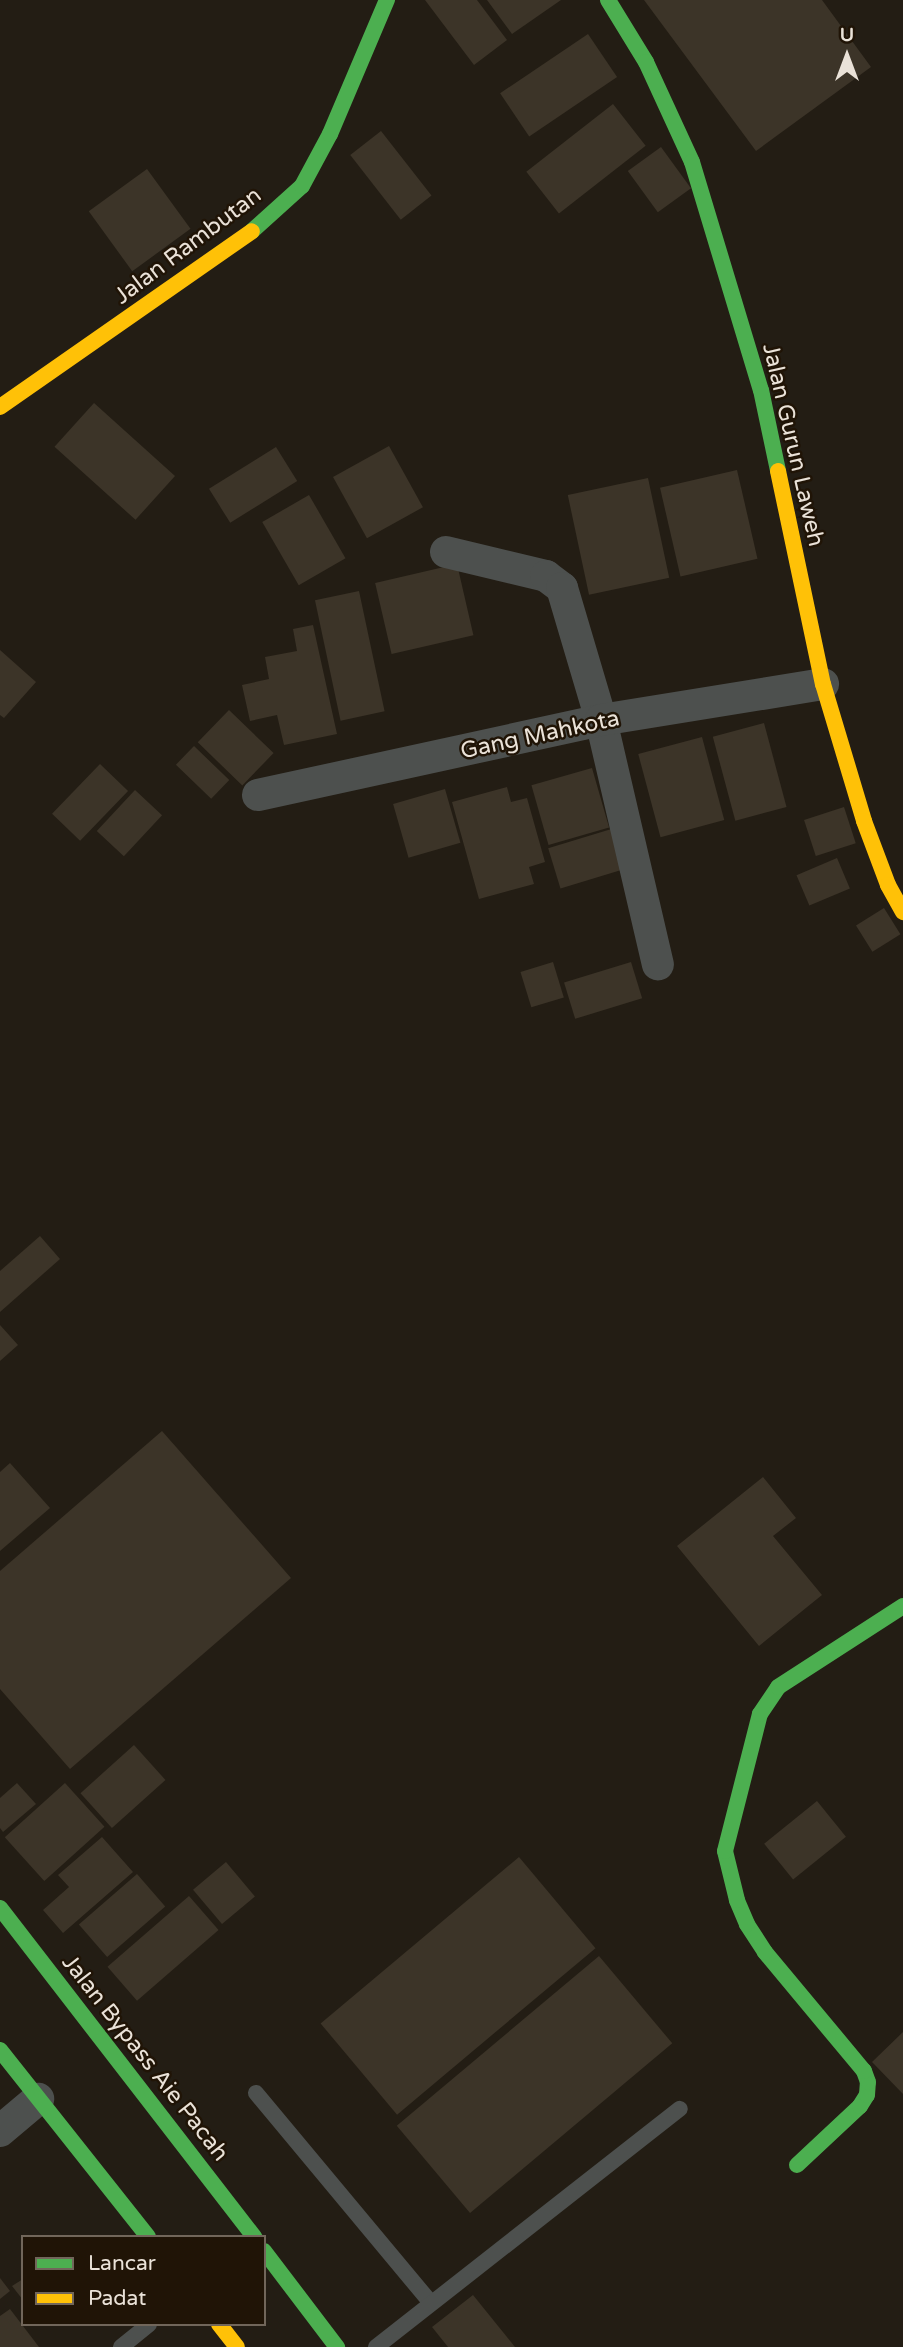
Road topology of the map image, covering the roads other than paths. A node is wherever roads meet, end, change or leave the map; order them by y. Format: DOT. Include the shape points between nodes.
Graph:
graph roads {
  1 [pos="387,0"];
  2 [pos="608,0"];
  3 [pos="0,407"];
  4 [pos="446,552"];
  5 [pos="823,684"];
  6 [pos="601,720"];
  7 [pos="258,795"];
  8 [pos="903,912"];
  9 [pos="659,964"];
  10 [pos="903,1606"];
  11 [pos="0,1908"];
  12 [pos="0,2050"];
  13 [pos="256,2093"];
  14 [pos="38,2099"];
  15 [pos="680,2109"];
  16 [pos="0,2131"];
  17 [pos="797,2165"];
  18 [pos="146,2235"];
  19 [pos="252,2235"];
  20 [pos="266,2254"];
  21 [pos="430,2303"];
  22 [pos="147,2326"];
  23 [pos="221,2326"];
  24 [pos="121,2347"];
  25 [pos="237,2347"];
  26 [pos="337,2347"];
  27 [pos="376,2347"];
  1 -- 3 [label="main road, Jalan Rambutan" via="330,134 302,186 242,240"];
  2 -- 5 [label="main road, Jalan Gurun Laweh" via="646,62 692,162 761,390"];
  4 -- 6 [label="street" via="556,581 568,600"];
  5 -- 6 [label="street, Gang Mahkota"];
  5 -- 8 [label="main road, Jalan Gurun Laweh" via="864,821"];
  6 -- 7 [label="street, Gang Mahkota"];
  6 -- 9 [label="street"];
  10 -- 17 [label="main road" via="778,1687 760,1714 725,1851 737,1900 753,1934 864,2071 868,2082 860,2106"];
  11 -- 19 [label="main road, Jalan Bypass Aie Pacah"];
  12 -- 14 [label="main road"];
  13 -- 21 [label="lane"];
  14 -- 16 [label="street"];
  14 -- 18 [label="main road"];
  15 -- 21 [label="lane"];
  20 -- 26 [label="main road"];
  21 -- 27 [label="lane"];
  22 -- 24 [label="lane"];
  23 -- 25 [label="main road"];
}
